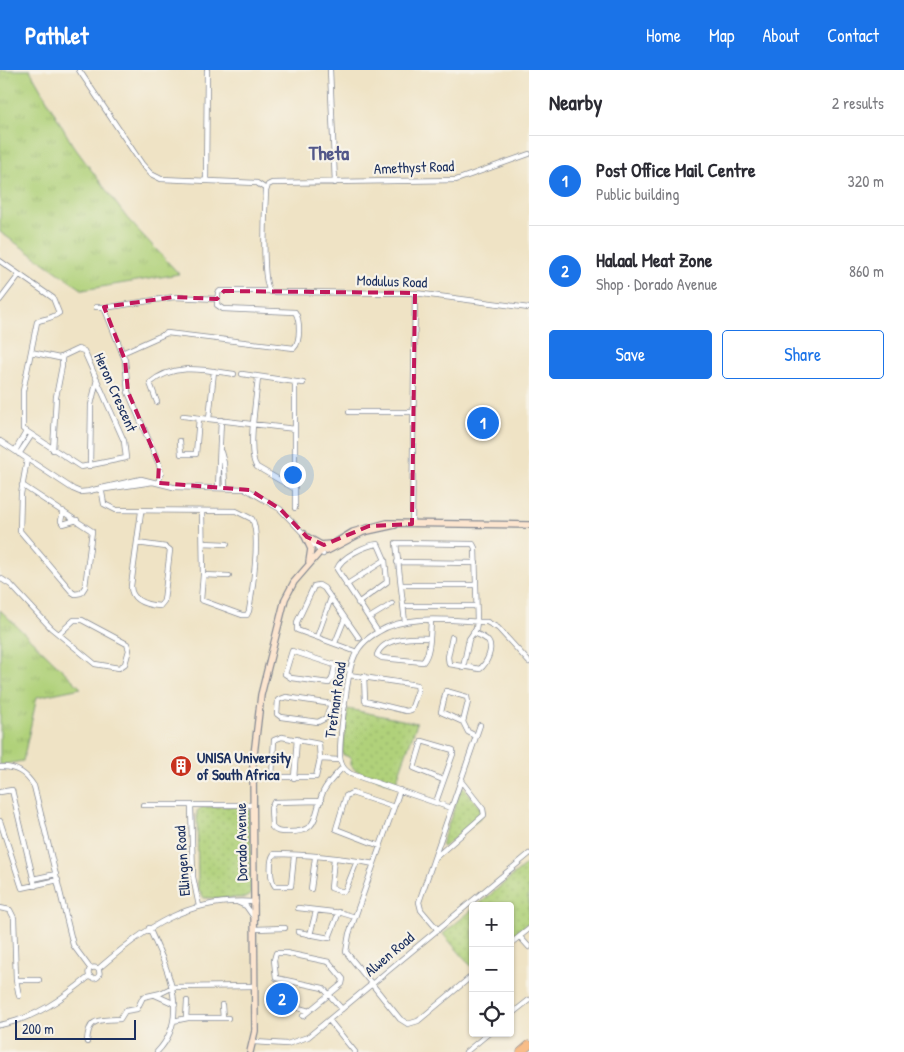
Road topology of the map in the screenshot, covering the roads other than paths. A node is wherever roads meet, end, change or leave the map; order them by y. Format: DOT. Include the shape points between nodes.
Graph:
graph roads {
  1 [pos="78,70"];
  2 [pos="207,70"];
  3 [pos="330,70"];
  4 [pos="529,154"];
  5 [pos="206,180"];
  6 [pos="335,182"];
  7 [pos="266,189"];
  8 [pos="0,261"];
  9 [pos="19,275"];
  10 [pos="268,291"];
  11 [pos="415,293"];
  12 [pos="217,299"];
  13 [pos="0,300"];
  14 [pos="96,307"];
  15 [pos="104,307"];
  16 [pos="529,308"];
  17 [pos="31,352"];
  18 [pos="122,353"];
  19 [pos="62,358"];
  20 [pos="214,371"];
  21 [pos="234,374"];
  22 [pos="242,374"];
  23 [pos="258,377"];
  24 [pos="97,379"];
  25 [pos="295,382"];
  26 [pos="303,383"];
  27 [pos="157,402"];
  28 [pos="349,412"];
  29 [pos="413,412"];
  30 [pos="183,416"];
  31 [pos="199,418"];
  32 [pos="209,419"];
  33 [pos="221,420"];
  34 [pos="254,424"];
  35 [pos="295,429"];
  36 [pos="26,432"];
  37 [pos="33,437"];
  38 [pos="180,441"];
  39 [pos="0,442"];
  40 [pos="54,450"];
  41 [pos="17,452"];
  42 [pos="221,452"];
  43 [pos="27,459"];
  44 [pos="90,466"];
  45 [pos="156,482"];
  46 [pos="22,485"];
  47 [pos="218,487"];
  48 [pos="101,488"];
  49 [pos="225,488"];
  50 [pos="295,489"];
  51 [pos="295,508"];
  52 [pos="63,511"];
  53 [pos="141,512"];
  54 [pos="202,512"];
  55 [pos="77,520"];
  56 [pos="398,524"];
  57 [pos="412,524"];
  58 [pos="529,525"];
  59 [pos="305,536"];
  60 [pos="137,543"];
  61 [pos="203,543"];
  62 [pos="227,544"];
  63 [pos="330,544"];
  64 [pos="322,553"];
  65 [pos="385,560"];
  66 [pos="397,562"];
  67 [pos="476,563"];
  68 [pos="308,564"];
  69 [pos="203,575"];
  70 [pos="229,576"];
  71 [pos="0,578"];
  72 [pos="346,585"];
  73 [pos="401,585"];
  74 [pos="476,585"];
  75 [pos="331,598"];
  76 [pos="358,603"];
  77 [pos="392,604"];
  78 [pos="404,606"];
  79 [pos="476,606"];
  80 [pos="281,615"];
  81 [pos="345,618"];
  82 [pos="369,618"];
  83 [pos="431,621"];
  84 [pos="405,622"];
  85 [pos="477,622"];
  86 [pos="378,632"];
  87 [pos="473,632"];
  88 [pos="59,634"];
  89 [pos="317,637"];
  90 [pos="452,637"];
  91 [pos="359,638"];
  92 [pos="429,638"];
  93 [pos="335,643"];
  94 [pos="357,652"];
  95 [pos="529,662"];
  96 [pos="335,666"];
  97 [pos="463,668"];
  98 [pos="350,672"];
  99 [pos="364,676"];
  100 [pos="330,704"];
  101 [pos="345,706"];
  102 [pos="463,722"];
  103 [pos="480,725"];
  104 [pos="476,736"];
  105 [pos="297,739"];
  106 [pos="320,759"];
  107 [pos="340,760"];
  108 [pos="0,767"];
  109 [pos="343,768"];
  110 [pos="294,778"];
  111 [pos="444,780"];
  112 [pos="461,781"];
  113 [pos="400,790"];
  114 [pos="0,792"];
  115 [pos="321,801"];
  116 [pos="436,802"];
  117 [pos="143,805"];
  118 [pos="253,805"];
  119 [pos="191,806"];
  120 [pos="394,807"];
  121 [pos="452,808"];
  122 [pos="0,821"];
  123 [pos="380,846"];
  124 [pos="529,854"];
  125 [pos="294,856"];
  126 [pos="315,858"];
  127 [pos="434,858"];
  128 [pos="334,859"];
  129 [pos="357,861"];
  130 [pos="374,864"];
  131 [pos="56,874"];
  132 [pos="34,879"];
  133 [pos="58,880"];
  134 [pos="35,886"];
  135 [pos="311,889"];
  136 [pos="236,901"];
  137 [pos="255,902"];
  138 [pos="198,906"];
  139 [pos="0,908"];
  140 [pos="298,908"];
  141 [pos="316,911"];
  142 [pos="339,912"];
  143 [pos="355,917"];
  144 [pos="255,920"];
  145 [pos="149,928"];
  146 [pos="285,928"];
  147 [pos="255,929"];
  148 [pos="529,929"];
  149 [pos="438,930"];
  150 [pos="298,932"];
  151 [pos="310,935"];
  152 [pos="520,936"];
  153 [pos="514,941"];
  154 [pos="529,947"];
  155 [pos="90,968"];
  156 [pos="98,969"];
  157 [pos="90,976"];
  158 [pos="469,979"];
  159 [pos="16,980"];
  160 [pos="39,980"];
  161 [pos="372,985"];
  162 [pos="255,986"];
  163 [pos="173,987"];
  164 [pos="329,994"];
  165 [pos="155,995"];
  166 [pos="19,996"];
  167 [pos="529,1000"];
  168 [pos="187,1001"];
  169 [pos="174,1004"];
  170 [pos="222,1005"];
  171 [pos="295,1007"];
  172 [pos="342,1009"];
  173 [pos="309,1011"];
  174 [pos="514,1012"];
  175 [pos="303,1016"];
  176 [pos="186,1018"];
  177 [pos="329,1020"];
  178 [pos="173,1022"];
  179 [pos="0,1025"];
  180 [pos="484,1037"];
  181 [pos="87,1042"];
  182 [pos="254,1042"];
  183 [pos="529,1045"];
  184 [pos="157,1052"];
  185 [pos="250,1052"];
  186 [pos="355,1052"];
  187 [pos="466,1052"];
  188 [pos="521,1052"];
  1 -- 5 [label="street" via="146,170 161,179"];
  2 -- 5 [label="street"];
  3 -- 6 [label="street"];
  4 -- 6 [label="street, Amethyst Road" via="456,180"];
  5 -- 7 [label="street" via="257,183"];
  6 -- 7 [label="street, Amethyst Road" via="276,183"];
  7 -- 10 [label="street"];
  8 -- 9 [label="street"];
  9 -- 13 [label="street"];
  9 -- 17 [label="street" via="53,298 59,313 50,320 37,322"];
  10 -- 11 [label="street, Modulus Road"];
  10 -- 12 [label="street, Modulus Road" via="220,291"];
  11 -- 16 [label="street, Modulus Road"];
  11 -- 29 [label="street"];
  12 -- 15 [label="street" via="174,297"];
  12 -- 18 [label="street" via="217,305 223,309 295,312 297,345 290,349 166,333"];
  14 -- 15 [label="street"];
  15 -- 18 [label="street"];
  17 -- 19 [label="street, Heron Crescent"];
  17 -- 36 [label="street" via="23,391 22,426"];
  18 -- 45 [label="street" via="128,392 159,464 161,474"];
  19 -- 24 [label="street, Heron Crescent" via="83,350"];
  19 -- 40 [label="street"];
  20 -- 21 [label="street"];
  20 -- 27 [label="street" via="182,368 154,380 150,385"];
  20 -- 32 [label="street"];
  22 -- 23 [label="street"];
  23 -- 25 [label="street"];
  23 -- 34 [label="street"];
  24 -- 44 [label="street" via="91,405"];
  24 -- 44 [label="street, Heron Crescent" via="125,443 127,455 124,460"];
  25 -- 26 [label="street"];
  25 -- 35 [label="street"];
  28 -- 29 [label="street"];
  29 -- 57 [label="street"];
  30 -- 31 [label="street"];
  31 -- 32 [label="street"];
  31 -- 38 [label="street" via="196,454 181,454"];
  32 -- 33 [label="street"];
  33 -- 34 [label="street"];
  33 -- 42 [label="street"];
  34 -- 35 [label="street"];
  34 -- 50 [label="street" via="254,464"];
  35 -- 50 [label="street"];
  36 -- 37 [label="street, Heron Crescent"];
  36 -- 41 [label="street"];
  37 -- 40 [label="street, Heron Crescent"];
  37 -- 41 [label="street"];
  39 -- 41 [label="street"];
  40 -- 44 [label="street, Heron Crescent" via="80,467"];
  41 -- 43 [label="street"];
  42 -- 47 [label="street"];
  42 -- 49 [label="street"];
  43 -- 46 [label="street"];
  43 -- 48 [label="street" via="80,492"];
  45 -- 47 [label="street" via="174,487"];
  45 -- 48 [label="street"];
  46 -- 52 [label="street"];
  46 -- 55 [label="street" via="21,533 76,594 85,587 92,535 90,529"];
  47 -- 49 [label="street"];
  48 -- 53 [label="street" via="108,508"];
  49 -- 59 [label="street" via="246,489 267,499 280,508"];
  50 -- 51 [label="street"];
  52 -- 55 [label="street"];
  52 -- 55 [label="street" via="63,524"];
  53 -- 54 [label="street"];
  53 -- 60 [label="street"];
  54 -- 61 [label="street"];
  54 -- 69 [label="street" via="239,511 252,519 254,572 248,614 242,615 202,601"];
  56 -- 57 [label="street"];
  56 -- 63 [label="street" via="369,526"];
  56 -- 64 [label="street" via="355,535"];
  57 -- 58 [label="street"];
  59 -- 63 [label="street" via="322,545"];
  59 -- 64 [label="street"];
  59 -- 68 [label="street" via="311,551"];
  60 -- 60 [label="street" via="132,596 160,606 164,601 170,550"];
  61 -- 62 [label="street"];
  61 -- 69 [label="street"];
  63 -- 64 [label="street"];
  64 -- 68 [label="street, Dorado Avenue"];
  64 -- 80 [label="street, Dorado Avenue" via="302,577"];
  65 -- 72 [label="street"];
  65 -- 72 [label="street" via="378,544 363,548 337,566"];
  65 -- 76 [label="street" via="387,583"];
  66 -- 67 [label="street"];
  66 -- 67 [label="street" via="397,542 473,544"];
  66 -- 73 [label="street"];
  67 -- 74 [label="street"];
  68 -- 80 [label="street, Dorado Avenue" via="288,592"];
  69 -- 70 [label="street"];
  71 -- 88 [label="street"];
  72 -- 76 [label="street"];
  73 -- 74 [label="street"];
  73 -- 78 [label="street"];
  74 -- 79 [label="street"];
  75 -- 81 [label="street"];
  75 -- 89 [label="street"];
  75 -- 89 [label="street" via="324,588 316,585 297,622 298,631"];
  76 -- 82 [label="street"];
  77 -- 82 [label="street"];
  78 -- 79 [label="street"];
  78 -- 84 [label="street"];
  79 -- 85 [label="street"];
  80 -- 118 [label="street, Dorado Avenue" via="258,716"];
  81 -- 91 [label="street"];
  81 -- 93 [label="street"];
  82 -- 86 [label="street"];
  83 -- 84 [label="street, Trefnant Road"];
  83 -- 85 [label="street, Trefnant Road"];
  83 -- 92 [label="street"];
  84 -- 86 [label="street, Trefnant Road"];
  85 -- 87 [label="street"];
  85 -- 95 [label="street, Trefnant Road" via="495,624"];
  86 -- 94 [label="street, Trefnant Road"];
  87 -- 97 [label="street"];
  87 -- 97 [label="street" via="487,640 490,649 481,668"];
  88 -- 88 [label="street" via="74,620 82,620 127,644 129,652 124,666 97,665"];
  89 -- 93 [label="street"];
  90 -- 97 [label="street" via="448,662"];
  92 -- 92 [label="street" via="426,659 421,663 377,655 391,642"];
  93 -- 94 [label="street"];
  94 -- 98 [label="street, Trefnant Road"];
  96 -- 96 [label="street" via="292,651 285,674 291,678 328,683 332,680"];
  96 -- 98 [label="street"];
  98 -- 99 [label="street"];
  98 -- 101 [label="street, Trefnant Road"];
  99 -- 99 [label="street" via="417,685 411,710 365,701"];
  100 -- 100 [label="street" via="281,697 277,715 320,722 326,718"];
  100 -- 101 [label="street"];
  101 -- 107 [label="street, Trefnant Road"];
  102 -- 102 [label="street" via="441,712 446,691 468,698"];
  102 -- 104 [label="street" via="468,732"];
  103 -- 104 [label="street"];
  104 -- 112 [label="street"];
  105 -- 106 [label="street" via="318,743"];
  105 -- 110 [label="street"];
  105 -- 110 [label="street" via="279,737 274,742 272,777"];
  106 -- 107 [label="street"];
  106 -- 110 [label="street" via="316,777"];
  107 -- 109 [label="street, Trefnant Road"];
  108 -- 131 [label="street" via="19,770 32,783"];
  109 -- 113 [label="street" via="350,774"];
  109 -- 115 [label="street" via="326,788"];
  111 -- 111 [label="street" via="453,750 422,741 414,768"];
  111 -- 116 [label="street"];
  112 -- 121 [label="street"];
  112 -- 127 [label="street" via="483,809 484,815"];
  113 -- 116 [label="street"];
  113 -- 120 [label="street"];
  114 -- 132 [label="street" via="12,790"];
  115 -- 115 [label="street" via="312,826 306,831 279,832 272,827 271,808 274,802"];
  116 -- 121 [label="street"];
  117 -- 119 [label="street"];
  118 -- 119 [label="street"];
  118 -- 137 [label="street, Dorado Avenue"];
  119 -- 138 [label="street, Ellingen Road" via="192,877"];
  120 -- 123 [label="street"];
  120 -- 123 [label="street" via="352,793 346,796 336,829"];
  121 -- 127 [label="street"];
  122 -- 134 [label="street" via="22,888"];
  123 -- 130 [label="street"];
  124 -- 149 [label="street, Alwen Road"];
  125 -- 125 [label="street" via="274,854 274,885 291,886"];
  125 -- 126 [label="street"];
  126 -- 128 [label="street"];
  126 -- 135 [label="street"];
  127 -- 149 [label="street" via="419,903"];
  128 -- 129 [label="street"];
  128 -- 129 [label="street" via="331,888 343,892"];
  129 -- 130 [label="street"];
  130 -- 143 [label="street"];
  131 -- 132 [label="street"];
  131 -- 133 [label="street"];
  132 -- 134 [label="street"];
  133 -- 134 [label="street"];
  133 -- 155 [label="street" via="73,945"];
  136 -- 137 [label="street"];
  136 -- 138 [label="street"];
  136 -- 144 [label="street" via="248,908"];
  137 -- 144 [label="street, Dorado Avenue"];
  138 -- 145 [label="street, Ellingen Road"];
  139 -- 159 [label="street" via="10,910 14,918"];
  140 -- 141 [label="street"];
  141 -- 142 [label="street"];
  141 -- 151 [label="street"];
  142 -- 143 [label="street"];
  142 -- 151 [label="street" via="330,938"];
  143 -- 161 [label="street" via="345,950"];
  144 -- 147 [label="street, Dorado Avenue"];
  145 -- 156 [label="street, Ellingen Road"];
  145 -- 163 [label="street"];
  146 -- 147 [label="street"];
  147 -- 162 [label="street, Dorado Avenue"];
  148 -- 152 [label="street"];
  149 -- 161 [label="street, Alwen Road"];
  150 -- 151 [label="street"];
  152 -- 153 [label="street"];
  152 -- 154 [label="street"];
  155 -- 156 [label="street"];
  155 -- 157 [label="street"];
  156 -- 157 [label="street, Ellingen Road" via="98,976"];
  157 -- 179 [label="street" via="42,1011"];
  158 -- 161 [label="street" via="416,1023 406,1023 398,1017"];
  159 -- 160 [label="street"];
  159 -- 166 [label="street"];
  161 -- 172 [label="street, Alwen Road"];
  162 -- 163 [label="street"];
  162 -- 182 [label="street, Dorado Avenue"];
  163 -- 165 [label="street"];
  163 -- 169 [label="street"];
  164 -- 164 [label="street" via="321,987 276,978 275,955 286,953 333,965 344,982"];
  164 -- 172 [label="street"];
  164 -- 173 [label="street"];
  165 -- 169 [label="street"];
  165 -- 181 [label="street" via="144,997 137,1009 125,1011 120,1019 100,1020 92,1024 88,1029"];
  167 -- 174 [label="street"];
  168 -- 176 [label="street"];
  169 -- 178 [label="street"];
  170 -- 176 [label="street" via="225,1018"];
  171 -- 173 [label="street"];
  172 -- 177 [label="street, Alwen Road"];
  173 -- 175 [label="street"];
  176 -- 178 [label="street"];
  177 -- 182 [label="street, Alwen Road" via="298,1042"];
  177 -- 186 [label="street"];
  178 -- 184 [label="street" via="169,1035"];
  180 -- 187 [label="street"];
  182 -- 185 [label="street"];
  183 -- 188 [label="highway"];
}
